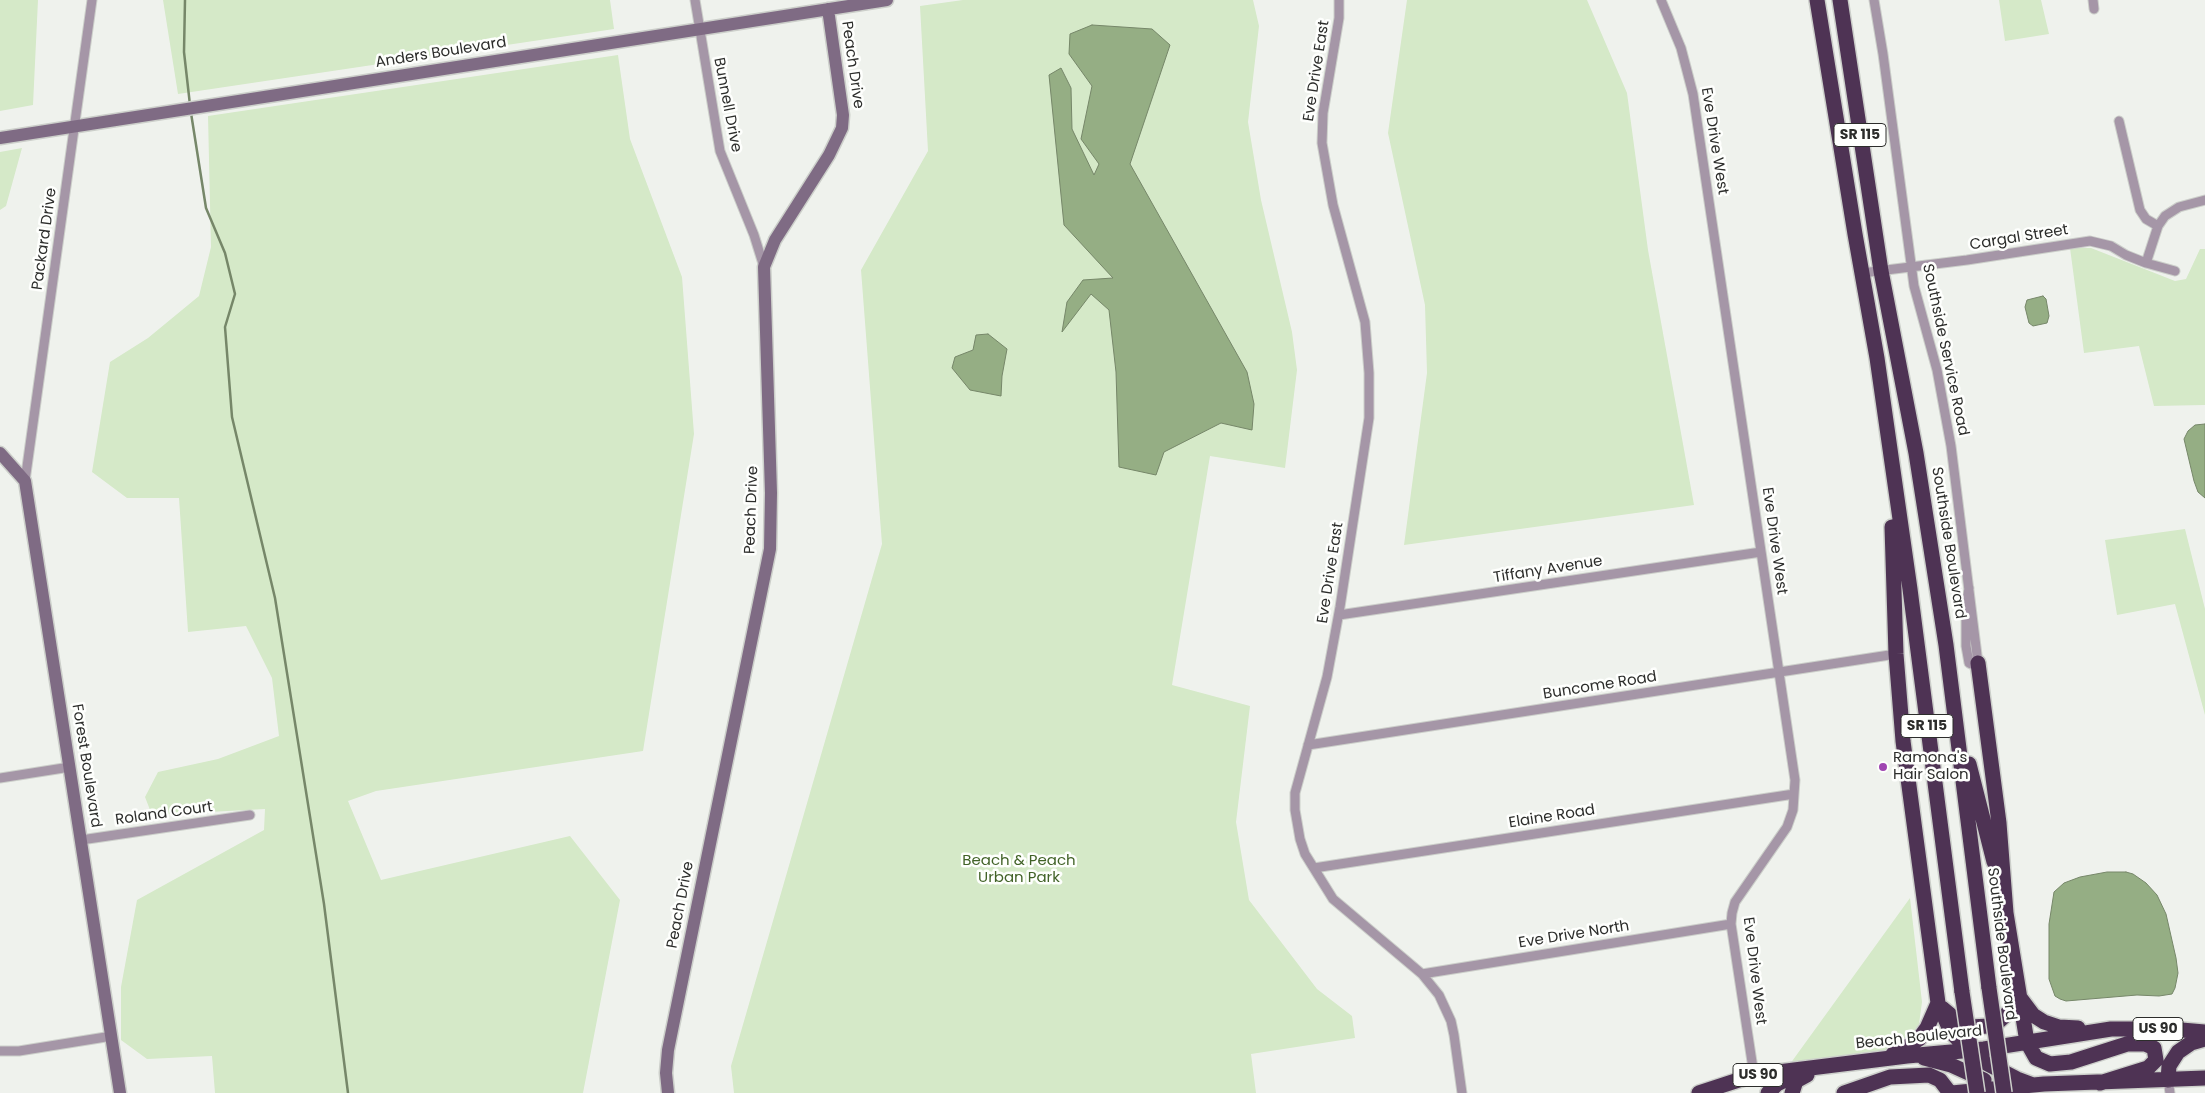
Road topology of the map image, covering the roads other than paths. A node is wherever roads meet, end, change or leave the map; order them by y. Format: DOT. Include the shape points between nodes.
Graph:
graph roads {
  1 [pos="92,0"];
  2 [pos="695,0"];
  3 [pos="887,0"];
  4 [pos="1339,0"];
  5 [pos="1661,0"];
  6 [pos="1818,0"];
  7 [pos="1840,0"];
  8 [pos="1874,0"];
  9 [pos="827,4"];
  10 [pos="700,29"];
  11 [pos="2119,121"];
  12 [pos="75,126"];
  13 [pos="0,138"];
  14 [pos="2205,200"];
  15 [pos="2158,226"];
  16 [pos="2146,263"];
  17 [pos="764,267"];
  18 [pos="1913,267"];
  19 [pos="1881,271"];
  20 [pos="2176,271"];
  21 [pos="1862,273"];
  22 [pos="0,453"];
  23 [pos="1890,461"];
  24 [pos="25,481"];
  25 [pos="1761,552"];
  26 [pos="1339,615"];
  27 [pos="1896,654"];
  28 [pos="1978,663"];
  29 [pos="1780,672"];
  30 [pos="1952,691"];
  31 [pos="1308,745"];
  32 [pos="70,767"];
  33 [pos="0,778"];
  34 [pos="1794,794"];
  35 [pos="250,815"];
  36 [pos="81,840"];
  37 [pos="1314,868"];
  38 [pos="2006,913"];
  39 [pos="1731,924"];
  40 [pos="1422,974"];
  41 [pos="2018,991"];
  42 [pos="1938,1003"];
  43 [pos="2111,1029"];
  44 [pos="2205,1032"];
  45 [pos="112,1036"];
  46 [pos="2205,1039"];
  47 [pos="2027,1042"];
  48 [pos="0,1051"];
  49 [pos="1969,1051"];
  50 [pos="1908,1056"];
  51 [pos="1858,1061"];
  52 [pos="1814,1067"];
  53 [pos="1754,1075"];
  54 [pos="2205,1078"];
  55 [pos="2078,1083"];
  56 [pos="2100,1083"];
  57 [pos="2033,1085"];
  58 [pos="2169,1086"];
  59 [pos="2001,1090"];
  60 [pos="120,1093"];
  61 [pos="668,1093"];
  62 [pos="1462,1093"];
  63 [pos="1699,1093"];
  64 [pos="1768,1093"];
  65 [pos="1792,1093"];
  66 [pos="1844,1093"];
  67 [pos="1951,1093"];
  68 [pos="1977,1093"];
  69 [pos="2062,1093"];
  1 -- 12 [label="street, Packard Drive"];
  2 -- 10 [label="street, Bunnell Drive"];
  3 -- 9 [label="street, Anders Boulevard"];
  4 -- 26 [label="street, Eve Drive East" via="1339,18 1323,113 1322,143 1333,205 1365,322 1370,373 1366,442"];
  5 -- 25 [label="street, Eve Drive West" via="1681,48 1693,94"];
  6 -- 21 [label="highway, SR 115"];
  7 -- 19 [label="highway, Southside Boulevard / SR 115"];
  8 -- 18 [label="street, Southside Service Road"];
  9 -- 10 [label="street, Anders Boulevard"];
  9 -- 17 [label="street, Peach Drive" via="843,115 842,128 829,155 775,240"];
  10 -- 12 [label="street, Anders Boulevard"];
  10 -- 17 [label="street, Bunnell Drive" via="720,151"];
  11 -- 15 [label="street" via="2140,210"];
  12 -- 13 [label="street, Anders Boulevard"];
  12 -- 24 [label="street, Packard Drive"];
  14 -- 15 [label="street" via="2170,211"];
  15 -- 16 [label="street"];
  16 -- 18 [label="street, Cargal Street" via="2111,246 2090,241"];
  16 -- 20 [label="street, Cargal Street"];
  17 -- 61 [label="street, Peach Drive" via="770,550 668,1050"];
  18 -- 19 [label="street, Cargal Street"];
  18 -- 28 [label="street, Southside Service Road" via="1914,286 1937,370 1951,446"];
  19 -- 21 [label="street, Cargal Street"];
  19 -- 30 [label="highway, Southside Boulevard / SR 115" via="1916,452"];
  21 -- 23 [label="highway, SR 115"];
  22 -- 24 [label="street"];
  23 -- 27 [label="highway"];
  23 -- 68 [label="highway, SR 115, bridge"];
  24 -- 32 [label="street, Forest Boulevard"];
  25 -- 26 [label="street, Tiffany Avenue"];
  25 -- 29 [label="street, Eve Drive West"];
  26 -- 31 [label="street, Eve Drive East" via="1327,677"];
  27 -- 29 [label="street, Buncome Road"];
  27 -- 42 [label="highway" via="1903,741"];
  28 -- 38 [label="highway" via="1999,824"];
  29 -- 31 [label="street, Buncome Road"];
  29 -- 34 [label="street, Eve Drive West" via="1795,780"];
  30 -- 38 [label="highway"];
  30 -- 59 [label="highway, Southside Boulevard / SR 115, bridge"];
  31 -- 37 [label="street, Eve Drive East" via="1295,793 1295,810 1300,839"];
  32 -- 33 [label="street"];
  32 -- 36 [label="street, Forest Boulevard"];
  34 -- 37 [label="street, Elaine Road"];
  34 -- 39 [label="street, Eve Drive West" via="1787,827 1735,902"];
  35 -- 36 [label="street, Roland Court"];
  36 -- 45 [label="street, Forest Boulevard"];
  37 -- 40 [label="street, Eve Drive East" via="1343,909"];
  38 -- 41 [label="highway"];
  39 -- 40 [label="street, Eve Drive North"];
  39 -- 53 [label="street, Eve Drive West"];
  40 -- 62 [label="street, Eve Drive East" via="1439,995 1451,1022"];
  41 -- 42 [label="highway" via="2010,1011 1989,1026 1962,1023"];
  41 -- 43 [label="highway" via="2028,1010 2044,1022 2059,1027"];
  41 -- 47 [label="highway"];
  42 -- 49 [label="highway" via="1951,1032"];
  42 -- 51 [label="highway" via="1919,1040 1899,1052"];
  43 -- 44 [label="highway, Beach Boulevard / US 90"];
  43 -- 47 [label="highway, Beach Boulevard / US 90"];
  45 -- 48 [label="street"];
  45 -- 60 [label="street, Forest Boulevard"];
  46 -- 58 [label="highway" via="2178,1052 2169,1066"];
  47 -- 49 [label="highway, Beach Boulevard / US 90"];
  47 -- 56 [label="highway" via="2036,1058 2050,1064 2071,1062 2127,1044 2145,1044 2154,1048 2156,1060 2148,1068"];
  49 -- 50 [label="highway, Beach Boulevard / US 90"];
  49 -- 57 [label="highway" via="2005,1073"];
  50 -- 51 [label="highway, Beach Boulevard / US 90"];
  50 -- 59 [label="highway" via="1951,1065"];
  51 -- 52 [label="highway, Beach Boulevard / US 90"];
  52 -- 53 [label="highway, Beach Boulevard / US 90"];
  52 -- 64 [label="highway" via="1777,1084"];
  52 -- 65 [label="highway" via="1796,1081"];
  53 -- 63 [label="highway, Beach Boulevard / US 90"];
  54 -- 58 [label="highway"];
  55 -- 56 [label="highway"];
  55 -- 57 [label="highway"];
  55 -- 69 [label="highway"];
  56 -- 58 [label="highway"];
  57 -- 59 [label="highway"];
  59 -- 67 [label="highway"];
  66 -- 67 [label="highway" via="1890,1077 1929,1075 1940,1080"];
}
